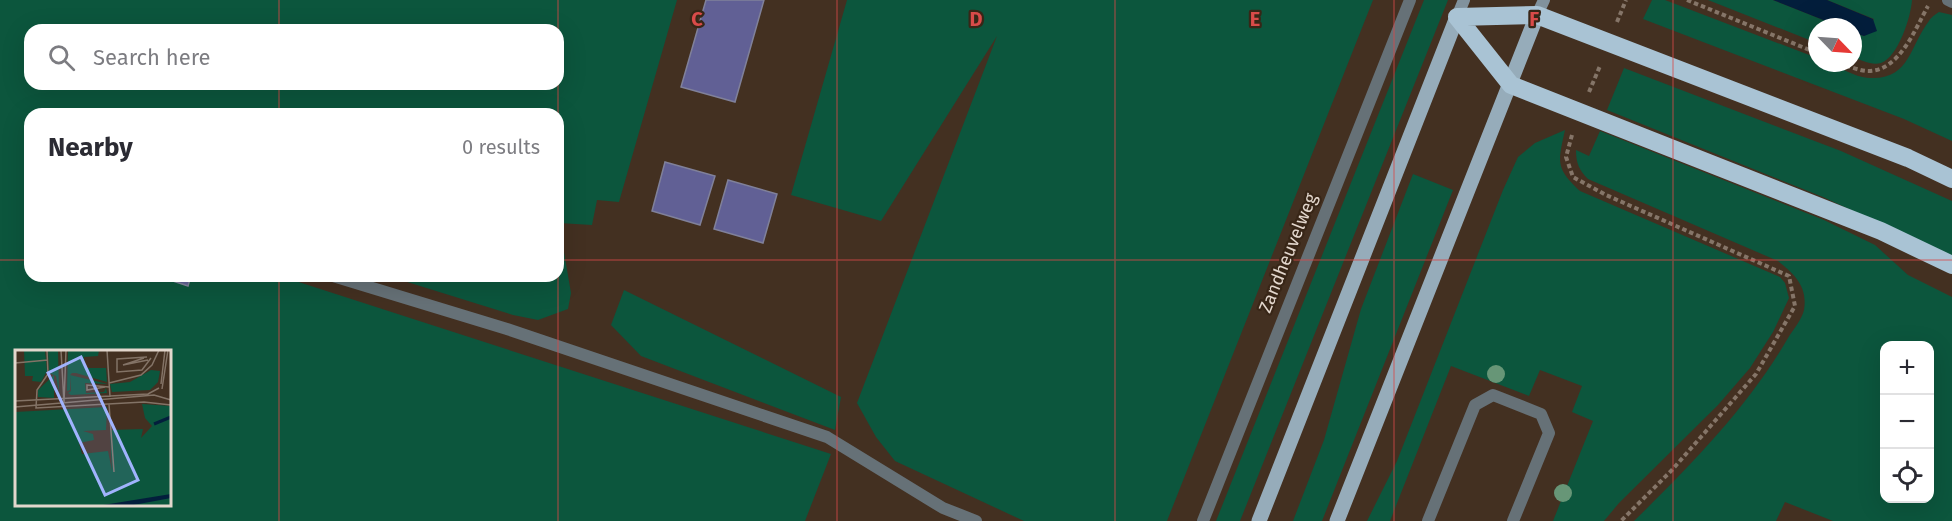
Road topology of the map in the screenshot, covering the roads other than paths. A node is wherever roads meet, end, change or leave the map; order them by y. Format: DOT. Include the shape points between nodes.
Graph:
graph roads {
  1 [pos="1410,0"];
  2 [pos="1461,8"];
  3 [pos="1541,8"];
  4 [pos="1511,85"];
  5 [pos="1952,179"];
  6 [pos="1952,265"];
  7 [pos="353,282"];
  8 [pos="976,521"];
  9 [pos="1203,521"];
  10 [pos="1259,521"];
  11 [pos="1337,521"];
  12 [pos="1428,521"];
  13 [pos="1513,521"];
  1 -- 9 [label="street, Zandheuvelweg"];
  2 -- 3 [label="highway"];
  2 -- 4 [label="highway"];
  2 -- 10 [label="main road"];
  3 -- 4 [label="main road"];
  3 -- 5 [label="highway" via="1610,42 1908,158"];
  4 -- 6 [label="highway" via="1881,231"];
  4 -- 11 [label="main road"];
  7 -- 8 [label="street" via="507,329 827,437 943,508"];
  12 -- 13 [label="street" via="1475,405 1493,395 1540,414 1549,433"];
}
